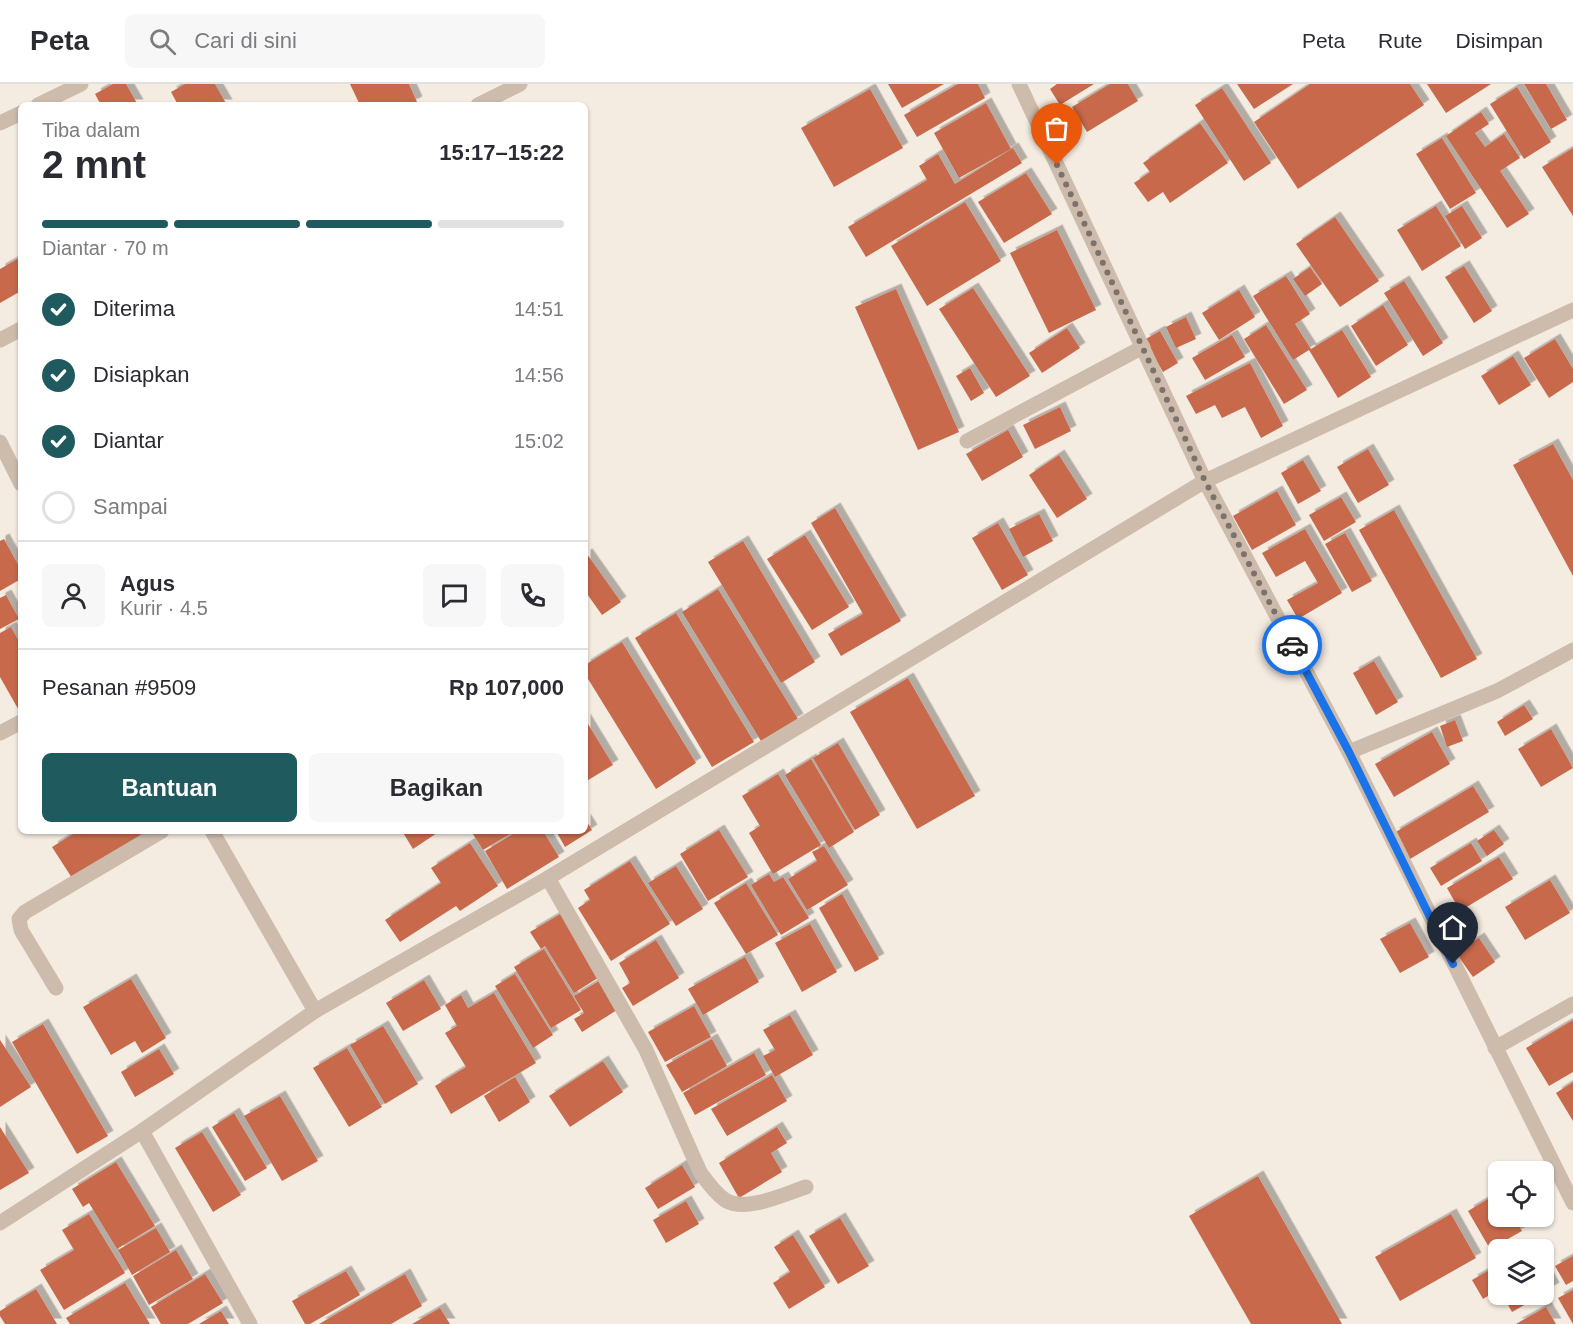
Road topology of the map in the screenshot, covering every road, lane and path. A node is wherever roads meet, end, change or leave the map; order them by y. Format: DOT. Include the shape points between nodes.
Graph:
graph roads {
  1 [pos="81,84"];
  2 [pos="520,84"];
  3 [pos="1019,84"];
  4 [pos="44,102"];
  5 [pos="484,102"];
  6 [pos="18,114"];
  7 [pos="0,123"];
  8 [pos="1573,310"];
  9 [pos="18,331"];
  10 [pos="0,340"];
  11 [pos="1143,347"];
  12 [pos="967,441"];
  13 [pos="0,442"];
  14 [pos="18,478"];
  15 [pos="1205,481"];
  16 [pos="1573,650"];
  17 [pos="18,724"];
  18 [pos="0,733"];
  19 [pos="1349,752"];
  20 [pos="157,834"];
  21 [pos="214,834"];
  22 [pos="548,878"];
  23 [pos="56,987"];
  24 [pos="1573,1004"];
  25 [pos="315,1011"];
  26 [pos="1495,1048"];
  27 [pos="142,1131"];
  28 [pos="806,1187"];
  29 [pos="1573,1203"];
  30 [pos="0,1223"];
  31 [pos="250,1324"];
  1 -- 4 [label="street"];
  2 -- 5 [label="street"];
  3 -- 11 [label="street"];
  6 -- 7 [label="street"];
  8 -- 15 [label="street"];
  9 -- 10 [label="street"];
  11 -- 12 [label="street"];
  11 -- 15 [label="street"];
  13 -- 14 [label="street"];
  15 -- 19 [label="street"];
  15 -- 22 [label="street"];
  16 -- 19 [label="street" via="1497,691"];
  17 -- 18 [label="street"];
  19 -- 26 [label="street"];
  20 -- 23 [label="street" via="19,919 21,930"];
  21 -- 25 [label="street"];
  22 -- 25 [label="street"];
  22 -- 28 [label="street" via="630,1019 700,1172 712,1188 726,1200 746,1206"];
  24 -- 26 [label="street"];
  25 -- 27 [label="street"];
  26 -- 29 [label="street"];
  27 -- 30 [label="street"];
  27 -- 31 [label="street"];
}
